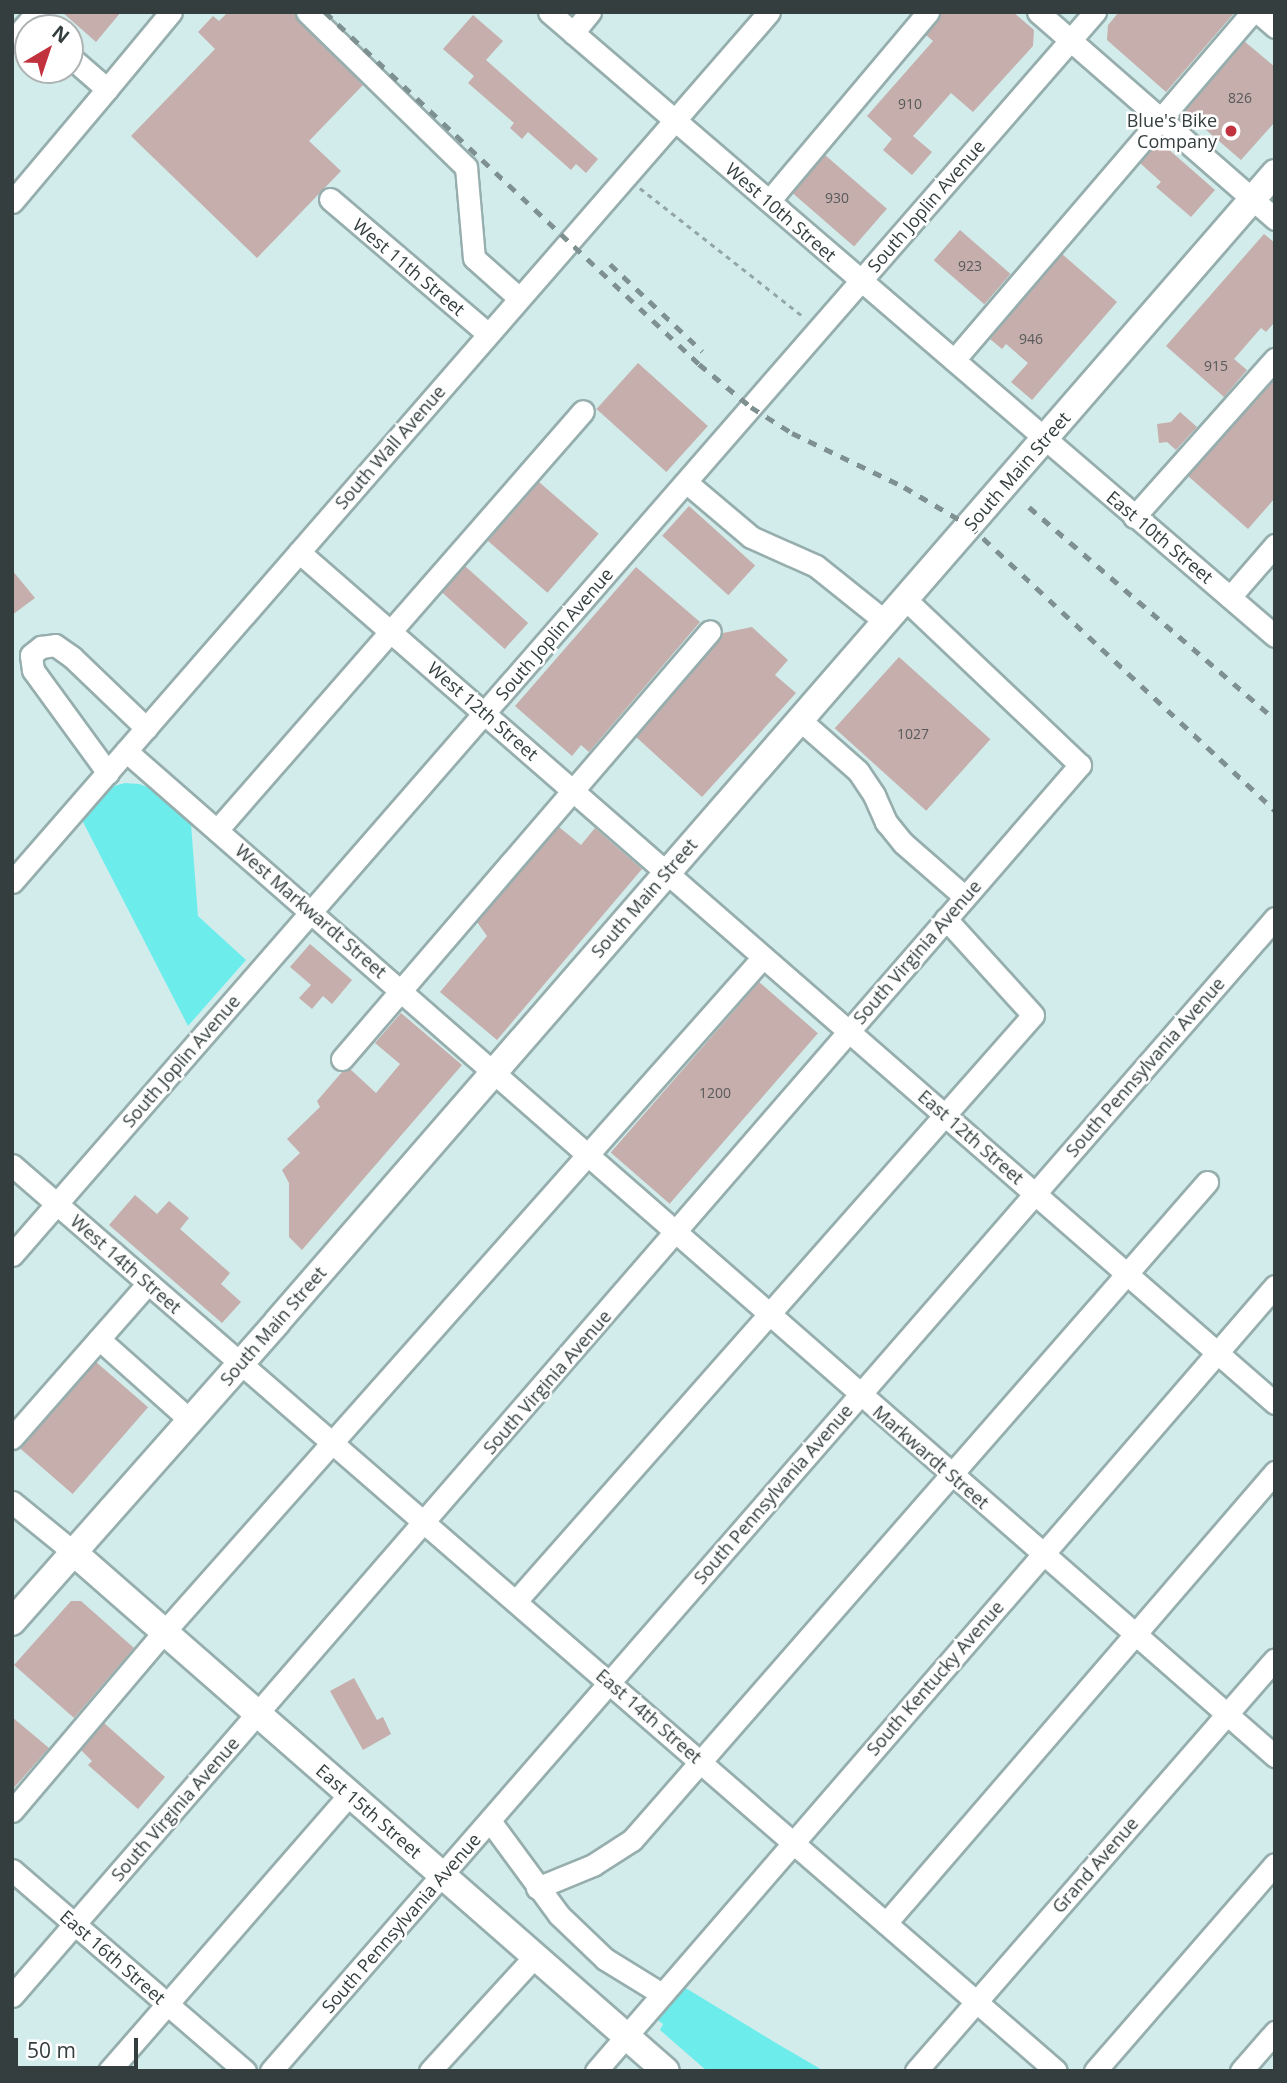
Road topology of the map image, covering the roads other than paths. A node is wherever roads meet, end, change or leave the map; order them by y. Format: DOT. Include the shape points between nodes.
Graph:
graph roads {
  1 [pos="171,12"];
  2 [pos="307,12"];
  3 [pos="549,12"];
  4 [pos="590,12"];
  5 [pos="769,12"];
  6 [pos="928,12"];
  7 [pos="1038,12"];
  8 [pos="1095,12"];
  9 [pos="1252,12"];
  10 [pos="1258,12"];
  11 [pos="1275,27"];
  12 [pos="573,33"];
  13 [pos="1070,40"];
  14 [pos="84,69"];
  15 [pos="107,89"];
  16 [pos="1160,119"];
  17 [pos="675,120"];
  18 [pos="1275,173"];
  19 [pos="330,199"];
  20 [pos="1252,200"];
  21 [pos="769,201"];
  22 [pos="12,202"];
  23 [pos="1275,219"];
  24 [pos="861,280"];
  25 [pos="519,298"];
  26 [pos="488,334"];
  27 [pos="1275,359"];
  28 [pos="954,360"];
  29 [pos="583,411"];
  30 [pos="1045,439"];
  31 [pos="686,482"];
  32 [pos="1134,517"];
  33 [pos="1275,545"];
  34 [pos="299,552"];
  35 [pos="1230,597"];
  36 [pos="905,599"];
  37 [pos="886,622"];
  38 [pos="391,631"];
  39 [pos="710,631"];
  40 [pos="1275,636"];
  41 [pos="23,672"];
  42 [pos="485,712"];
  43 [pos="800,720"];
  44 [pos="146,728"];
  45 [pos="126,751"];
  46 [pos="107,773"];
  47 [pos="572,789"];
  48 [pos="217,830"];
  49 [pos="15,872"];
  50 [pos="666,872"];
  51 [pos="965,897"];
  52 [pos="312,911"];
  53 [pos="1275,918"];
  54 [pos="946,919"];
  55 [pos="764,957"];
  56 [pos="402,989"];
  57 [pos="848,1031"];
  58 [pos="342,1059"];
  59 [pos="495,1071"];
  60 [pos="945,1114"];
  61 [pos="588,1154"];
  62 [pos="12,1165"];
  63 [pos="1207,1182"];
  64 [pos="1034,1192"];
  65 [pos="57,1204"];
  66 [pos="677,1233"];
  67 [pos="12,1255"];
  68 [pos="1127,1273"];
  69 [pos="148,1283"];
  70 [pos="1275,1286"];
  71 [pos="769,1314"];
  72 [pos="99,1339"];
  73 [pos="1217,1353"];
  74 [pos="241,1363"];
  75 [pos="859,1394"];
  76 [pos="1275,1403"];
  77 [pos="190,1420"];
  78 [pos="12,1438"];
  79 [pos="332,1443"];
  80 [pos="1275,1472"];
  81 [pos="951,1475"];
  82 [pos="12,1502"];
  83 [pos="425,1522"];
  84 [pos="72,1551"];
  85 [pos="1043,1555"];
  86 [pos="516,1601"];
  87 [pos="12,1622"];
  88 [pos="164,1632"];
  89 [pos="1135,1635"];
  90 [pos="1275,1660"];
  91 [pos="610,1682"];
  92 [pos="259,1714"];
  93 [pos="1226,1714"];
  94 [pos="1275,1756"];
  95 [pos="701,1761"];
  96 [pos="350,1794"];
  97 [pos="12,1811"];
  98 [pos="490,1821"];
  99 [pos="792,1841"];
  100 [pos="1275,1864"];
  101 [pos="12,1870"];
  102 [pos="443,1875"];
  103 [pos="537,1888"];
  104 [pos="886,1923"];
  105 [pos="75,1924"];
  106 [pos="535,1956"];
  107 [pos="662,1994"];
  108 [pos="12,1996"];
  109 [pos="976,2002"];
  110 [pos="167,2004"];
  111 [pos="1275,2032"];
  112 [pos="626,2036"];
  113 [pos="109,2071"];
  114 [pos="245,2071"];
  115 [pos="271,2071"];
  116 [pos="430,2071"];
  117 [pos="596,2071"];
  118 [pos="666,2071"];
  119 [pos="916,2071"];
  120 [pos="1056,2071"];
  121 [pos="1095,2071"];
  122 [pos="1241,2071"];
  1 -- 15 [label="street"];
  2 -- 25 [label="street" via="466,167 474,258"];
  3 -- 12 [label="street, West 10th Street"];
  4 -- 12 [label="street"];
  5 -- 17 [label="street, South Wall Avenue"];
  6 -- 21 [label="street"];
  7 -- 13 [label="street"];
  8 -- 13 [label="street, South Joplin Avenue"];
  9 -- 16 [label="street"];
  10 -- 11 [label="street"];
  12 -- 17 [label="street, West 10th Street"];
  13 -- 16 [label="street"];
  13 -- 24 [label="street, South Joplin Avenue"];
  14 -- 15 [label="street"];
  15 -- 22 [label="street"];
  16 -- 20 [label="street"];
  16 -- 28 [label="street"];
  17 -- 21 [label="street, West 10th Street"];
  17 -- 25 [label="street, South Wall Avenue"];
  18 -- 20 [label="main road, South Main Street"];
  19 -- 26 [label="street, West 11th Street"];
  20 -- 23 [label="street"];
  20 -- 30 [label="main road, South Main Street"];
  21 -- 24 [label="street, West 10th Street"];
  24 -- 28 [label="street, West 10th Street"];
  24 -- 31 [label="street, South Joplin Avenue"];
  25 -- 26 [label="street, South Wall Avenue"];
  26 -- 34 [label="street, South Wall Avenue"];
  27 -- 32 [label="street"];
  28 -- 30 [label="street, West 10th Street"];
  29 -- 38 [label="street"];
  30 -- 32 [label="street, East 10th Street"];
  30 -- 36 [label="main road, South Main Street"];
  31 -- 37 [label="street" via="751,537 816,566"];
  31 -- 42 [label="street, South Joplin Avenue"];
  32 -- 35 [label="street, East 10th Street"];
  33 -- 35 [label="street"];
  34 -- 38 [label="street, West 12th Street"];
  34 -- 44 [label="street, South Wall Avenue"];
  35 -- 40 [label="street, East 10th Street"];
  36 -- 37 [label="main road, South Main Street"];
  36 -- 51 [label="street, South Virginia Avenue" via="1080,765"];
  37 -- 43 [label="main road, South Main Street"];
  38 -- 42 [label="street, West 12th Street"];
  38 -- 48 [label="street"];
  39 -- 47 [label="street"];
  41 -- 44 [label="street" via="31,656 55,645"];
  41 -- 46 [label="street"];
  42 -- 47 [label="street, West 12th Street"];
  42 -- 52 [label="street, South Joplin Avenue"];
  43 -- 50 [label="main road, South Main Street"];
  43 -- 51 [label="street" via="858,771 886,822 904,843"];
  44 -- 45 [label="street, South Wall Avenue"];
  45 -- 46 [label="street, South Wall Avenue"];
  45 -- 48 [label="street, West Markwardt Street"];
  46 -- 49 [label="street, South Wall Avenue"];
  47 -- 50 [label="street, West 12th Street"];
  47 -- 56 [label="street"];
  48 -- 52 [label="street, West Markwardt Street"];
  50 -- 55 [label="street, East 12th Street"];
  50 -- 59 [label="main road, South Main Street"];
  51 -- 54 [label="street, South Virginia Avenue"];
  52 -- 56 [label="street, West Markwardt Street"];
  52 -- 65 [label="street, South Joplin Avenue"];
  53 -- 64 [label="street, South Pennsylvania Avenue"];
  54 -- 57 [label="street, South Virginia Avenue"];
  54 -- 60 [label="street" via="1033,1015"];
  55 -- 57 [label="street, East 12th Street"];
  55 -- 61 [label="street"];
  56 -- 58 [label="street"];
  56 -- 59 [label="street, West Markwardt Street"];
  57 -- 60 [label="street, East 12th Street"];
  57 -- 66 [label="street, South Virginia Avenue"];
  59 -- 61 [label="street, Markwardt Street"];
  59 -- 74 [label="main road, South Main Street"];
  60 -- 64 [label="street, East 12th Street"];
  60 -- 71 [label="street"];
  61 -- 66 [label="street, Markwardt Street"];
  61 -- 79 [label="street"];
  62 -- 65 [label="street, West 14th Street"];
  63 -- 68 [label="street"];
  64 -- 68 [label="street, East 12th Street"];
  64 -- 75 [label="street, South Pennsylvania Avenue"];
  65 -- 67 [label="street, South Joplin Avenue"];
  65 -- 69 [label="street, West 14th Street"];
  66 -- 71 [label="street, Markwardt Street"];
  66 -- 83 [label="street, South Virginia Avenue"];
  68 -- 73 [label="street, East 12th Street"];
  68 -- 81 [label="street"];
  69 -- 72 [label="street"];
  69 -- 74 [label="street, West 14th Street"];
  70 -- 73 [label="street, South Kentucky Avenue"];
  71 -- 75 [label="street, Markwardt Street"];
  71 -- 86 [label="street"];
  72 -- 77 [label="street"];
  72 -- 78 [label="street"];
  73 -- 76 [label="street, East 12th Street"];
  73 -- 85 [label="street, South Kentucky Avenue"];
  74 -- 77 [label="main road, South Main Street"];
  74 -- 79 [label="street, East 14th Street"];
  75 -- 81 [label="street, Markwardt Street"];
  75 -- 91 [label="street, South Pennsylvania Avenue"];
  77 -- 84 [label="main road, South Main Street"];
  79 -- 83 [label="street, East 14th Street"];
  79 -- 88 [label="street"];
  80 -- 89 [label="street"];
  81 -- 85 [label="street, Markwardt Street"];
  81 -- 95 [label="street"];
  82 -- 84 [label="street"];
  83 -- 86 [label="street, East 14th Street"];
  83 -- 92 [label="street, South Virginia Avenue"];
  84 -- 87 [label="main road, South Main Street"];
  84 -- 88 [label="main road, East 15th Street"];
  85 -- 89 [label="street, Markwardt Street"];
  85 -- 99 [label="street, South Kentucky Avenue"];
  86 -- 91 [label="street, East 14th Street"];
  88 -- 92 [label="main road, East 15th Street"];
  88 -- 97 [label="street"];
  89 -- 93 [label="street, Markwardt Street"];
  89 -- 104 [label="street"];
  90 -- 93 [label="street, Grand Avenue"];
  91 -- 95 [label="street, East 14th Street"];
  91 -- 98 [label="street, South Pennsylvania Avenue"];
  92 -- 96 [label="main road, East 15th Street"];
  92 -- 105 [label="street, South Virginia Avenue"];
  93 -- 94 [label="street, Markwardt Street"];
  93 -- 109 [label="street, Grand Avenue"];
  95 -- 99 [label="street, East 14th Street"];
  95 -- 103 [label="street" via="632,1840 593,1865"];
  96 -- 102 [label="main road, East 15th Street"];
  96 -- 110 [label="street"];
  98 -- 102 [label="street, South Pennsylvania Avenue"];
  98 -- 103 [label="street"];
  99 -- 104 [label="street, East 14th Street"];
  99 -- 107 [label="street, South Kentucky Avenue"];
  100 -- 121 [label="street"];
  101 -- 105 [label="street, East 16th Street"];
  102 -- 106 [label="main road, East 15th Street"];
  102 -- 115 [label="street, South Pennsylvania Avenue"];
  103 -- 107 [label="street" via="605,1959"];
  104 -- 109 [label="street, East 14th Street"];
  105 -- 108 [label="street, South Virginia Avenue"];
  105 -- 110 [label="street, East 16th Street"];
  106 -- 112 [label="main road, East 15th Street"];
  106 -- 116 [label="street"];
  107 -- 112 [label="street, South Kentucky Avenue"];
  109 -- 119 [label="street, Grand Avenue"];
  109 -- 120 [label="street, East 14th Street"];
  110 -- 113 [label="street"];
  110 -- 114 [label="street, East 16th Street"];
  111 -- 122 [label="street"];
  112 -- 117 [label="street, South Kentucky Avenue"];
  112 -- 118 [label="main road, East 15th Street"];
}
